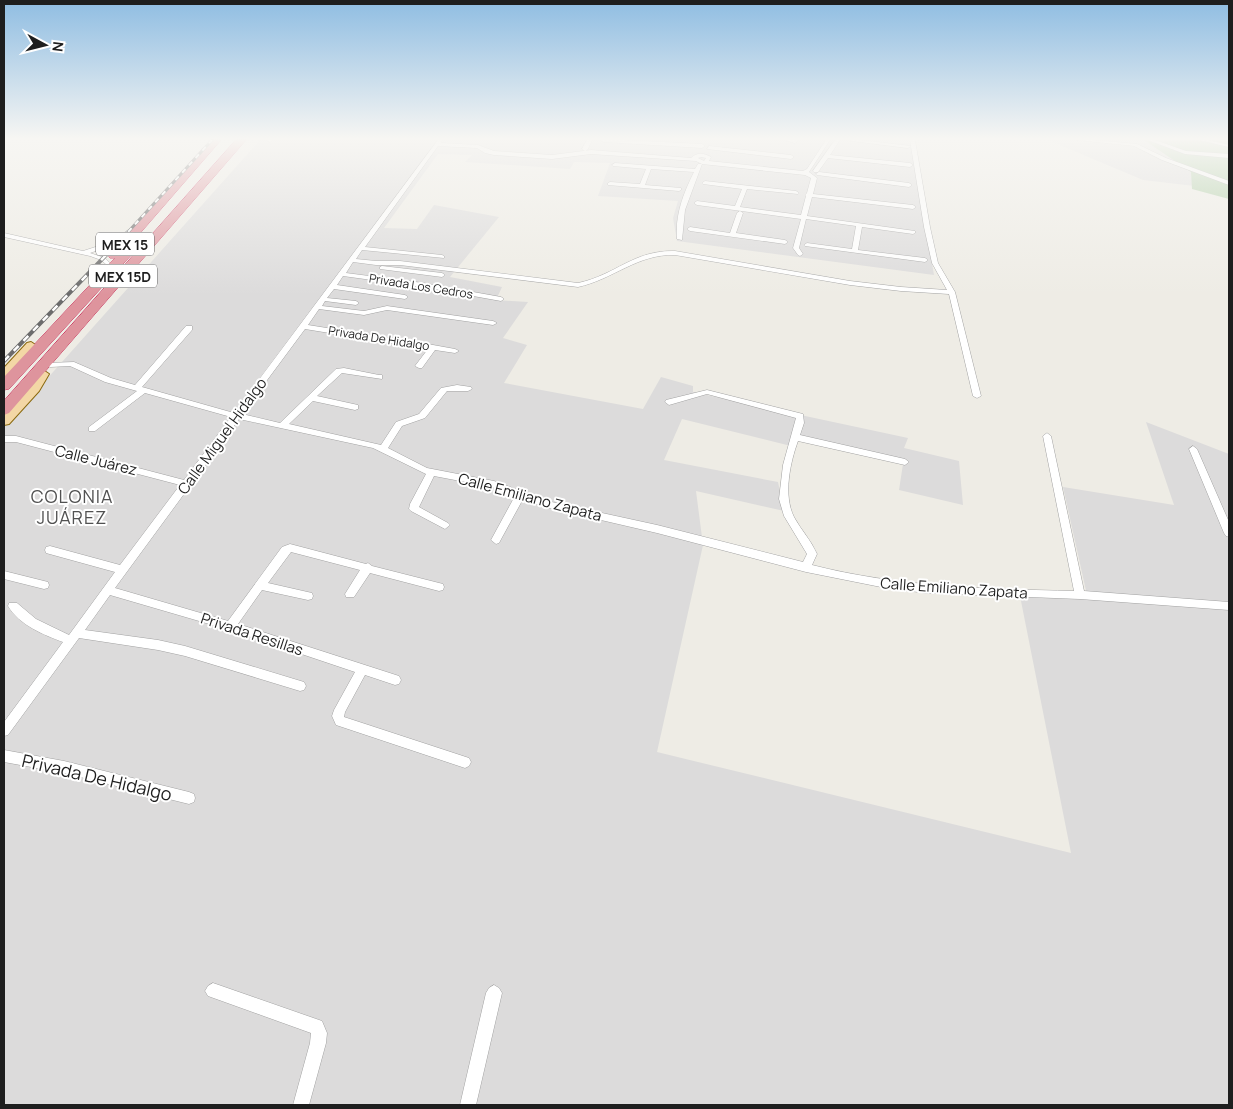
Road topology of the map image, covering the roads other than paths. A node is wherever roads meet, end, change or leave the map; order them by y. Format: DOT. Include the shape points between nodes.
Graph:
graph roads {
  1 [pos="177,192"];
  2 [pos="186,192"];
  3 [pos="191,192"];
  4 [pos="195,192"];
  5 [pos="401,192"];
  6 [pos="689,192"];
  7 [pos="744,192"];
  8 [pos="783,192"];
  9 [pos="809,192"];
  10 [pos="921,192"];
  11 [pos="796,193"];
  12 [pos="808,195"];
  13 [pos="698,206"];
  14 [pos="913,208"];
  15 [pos="739,210"];
  16 [pos="147,219"];
  17 [pos="803,219"];
  18 [pos="859,225"];
  19 [pos="690,229"];
  20 [pos="912,232"];
  21 [pos="4,235"];
  22 [pos="732,235"];
  23 [pos="680,239"];
  24 [pos="785,242"];
  25 [pos="807,245"];
  26 [pos="359,248"];
  27 [pos="855,251"];
  28 [pos="83,253"];
  29 [pos="800,254"];
  30 [pos="692,256"];
  31 [pos="442,257"];
  32 [pos="350,260"];
  33 [pos="925,260"];
  34 [pos="107,263"];
  35 [pos="376,263"];
  36 [pos="341,274"];
  37 [pos="619,276"];
  38 [pos="598,281"];
  39 [pos="331,286"];
  40 [pos="952,292"];
  41 [pos="405,297"];
  42 [pos="500,299"];
  43 [pos="319,303"];
  44 [pos="356,303"];
  45 [pos="493,323"];
  46 [pos="302,326"];
  47 [pos="189,328"];
  48 [pos="31,346"];
  49 [pos="433,347"];
  50 [pos="455,351"];
  51 [pos="419,366"];
  52 [pos="4,370"];
  53 [pos="46,370"];
  54 [pos="4,375"];
  55 [pos="379,376"];
  56 [pos="4,386"];
  57 [pos="141,389"];
  58 [pos="468,389"];
  59 [pos="977,396"];
  60 [pos="313,398"];
  61 [pos="669,402"];
  62 [pos="355,407"];
  63 [pos="4,410"];
  64 [pos="237,416"];
  65 [pos="4,417"];
  66 [pos="4,421"];
  67 [pos="283,425"];
  68 [pos="92,429"];
  69 [pos="1047,436"];
  70 [pos="795,437"];
  71 [pos="4,439"];
  72 [pos="383,449"];
  73 [pos="1193,449"];
  74 [pos="905,462"];
  75 [pos="432,472"];
  76 [pos="188,484"];
  77 [pos="520,496"];
  78 [pos="445,525"];
  79 [pos="1229,533"];
  80 [pos="496,540"];
  81 [pos="50,550"];
  82 [pos="368,567"];
  83 [pos="806,568"];
  84 [pos="123,570"];
  85 [pos="4,575"];
  86 [pos="44,585"];
  87 [pos="260,585"];
  88 [pos="439,587"];
  89 [pos="107,590"];
  90 [pos="350,594"];
  91 [pos="1080,595"];
  92 [pos="308,596"];
  93 [pos="13,606"];
  94 [pos="1229,606"];
  95 [pos="230,626"];
  96 [pos="73,637"];
  97 [pos="363,670"];
  98 [pos="395,680"];
  99 [pos="300,686"];
  100 [pos="6,725"];
  101 [pos="4,756"];
  102 [pos="465,762"];
  103 [pos="189,798"];
  104 [pos="213,991"];
  105 [pos="494,993"];
  106 [pos="301,1105"];
  107 [pos="468,1105"];
  1 -- 16 [label="highway, MEX 15"];
  2 -- 56 [label="highway, MEX 15D"];
  3 -- 63 [label="highway, MEX 15D"];
  4 -- 53 [label="highway, MEX 15" via="121,288"];
  5 -- 26 [label="street, Calle Miguel Hidalgo"];
  6 -- 23 [label="street" via="679,215"];
  7 -- 15 [label="street"];
  8 -- 11 [label="street"];
  9 -- 12 [label="street"];
  10 -- 40 [label="street" via="936,263"];
  12 -- 14 [label="street"];
  12 -- 17 [label="street"];
  13 -- 15 [label="street"];
  15 -- 17 [label="street"];
  15 -- 22 [label="street"];
  16 -- 28 [label="street" via="113,243"];
  16 -- 34 [label="highway, MEX 15"];
  17 -- 18 [label="street"];
  17 -- 29 [label="street" via="796,248"];
  18 -- 20 [label="street"];
  18 -- 27 [label="street"];
  19 -- 22 [label="street"];
  21 -- 28 [label="street"];
  22 -- 24 [label="street"];
  25 -- 27 [label="street"];
  26 -- 31 [label="street"];
  26 -- 32 [label="street, Calle Miguel Hidalgo"];
  27 -- 33 [label="street"];
  28 -- 34 [label="street"];
  30 -- 37 [label="street" via="651,259"];
  30 -- 38 [label="street" via="664,252 645,255"];
  30 -- 40 [label="street" via="899,290"];
  32 -- 35 [label="street"];
  32 -- 36 [label="street, Calle Miguel Hidalgo"];
  34 -- 48 [label="highway, MEX 15"];
  35 -- 37 [label="street" via="383,268 564,289 591,289"];
  35 -- 38 [label="street" via="400,263 566,285"];
  36 -- 39 [label="street, Calle Miguel Hidalgo"];
  36 -- 42 [label="street, Privada Los Cedros"];
  37 -- 38 [label="street"];
  39 -- 41 [label="street"];
  39 -- 43 [label="street, Calle Miguel Hidalgo"];
  40 -- 59 [label="street"];
  43 -- 44 [label="street"];
  43 -- 45 [label="street" via="368,313 387,308"];
  43 -- 46 [label="street, Calle Miguel Hidalgo"];
  46 -- 49 [label="street, Privada De Hidalgo"];
  46 -- 64 [label="street, Calle Miguel Hidalgo"];
  47 -- 57 [label="street"];
  48 -- 52 [label="main road"];
  48 -- 54 [label="main road, MEX 15"];
  49 -- 50 [label="street, Privada De Hidalgo"];
  49 -- 51 [label="street"];
  53 -- 57 [label="street, Calle Emiliano Zapata" via="71,364 108,380"];
  53 -- 65 [label="main road, MEX 15"];
  53 -- 66 [label="main road"];
  55 -- 60 [label="street" via="341,370"];
  57 -- 64 [label="street, Calle Emiliano Zapata"];
  57 -- 68 [label="street"];
  58 -- 72 [label="street" via="452,387 442,390 423,416 399,424"];
  60 -- 62 [label="street"];
  60 -- 67 [label="street"];
  61 -- 70 [label="street" via="707,392 797,414 800,418"];
  64 -- 67 [label="street, Calle Emiliano Zapata"];
  64 -- 76 [label="street, Calle Miguel Hidalgo"];
  67 -- 72 [label="street, Calle Emiliano Zapata"];
  69 -- 91 [label="street"];
  70 -- 74 [label="street"];
  70 -- 83 [label="street" via="788,459 784,497 793,525 812,554"];
  71 -- 76 [label="street, Calle Juárez" via="16,439"];
  72 -- 75 [label="street, Calle Emiliano Zapata" via="412,466"];
  73 -- 79 [label="street"];
  75 -- 77 [label="street, Calle Emiliano Zapata" via="494,484"];
  75 -- 78 [label="street" via="414,508"];
  76 -- 84 [label="street, Calle Miguel Hidalgo"];
  77 -- 80 [label="street"];
  77 -- 83 [label="street, Calle Emiliano Zapata"];
  81 -- 84 [label="street"];
  82 -- 87 [label="street" via="290,548"];
  82 -- 88 [label="street"];
  82 -- 90 [label="street"];
  83 -- 91 [label="street, Calle Emiliano Zapata" via="926,589"];
  84 -- 89 [label="street, Calle Miguel Hidalgo"];
  85 -- 86 [label="street"];
  87 -- 92 [label="street"];
  87 -- 95 [label="street"];
  89 -- 95 [label="street, Privada Resillas"];
  89 -- 96 [label="street, Calle Miguel Hidalgo"];
  91 -- 94 [label="street, Calle Emiliano Zapata"];
  93 -- 96 [label="street" via="30,622 49,633"];
  95 -- 97 [label="street, Privada Resillas"];
  96 -- 99 [label="street" via="158,644"];
  96 -- 100 [label="street, Calle Miguel Hidalgo"];
  97 -- 98 [label="street, Privada Resillas"];
  97 -- 102 [label="street" via="340,710 340,721"];
  101 -- 103 [label="street, Privada De Hidalgo"];
  104 -- 106 [label="street" via="316,1027 318,1043"];
  105 -- 107 [label="street"];
}
